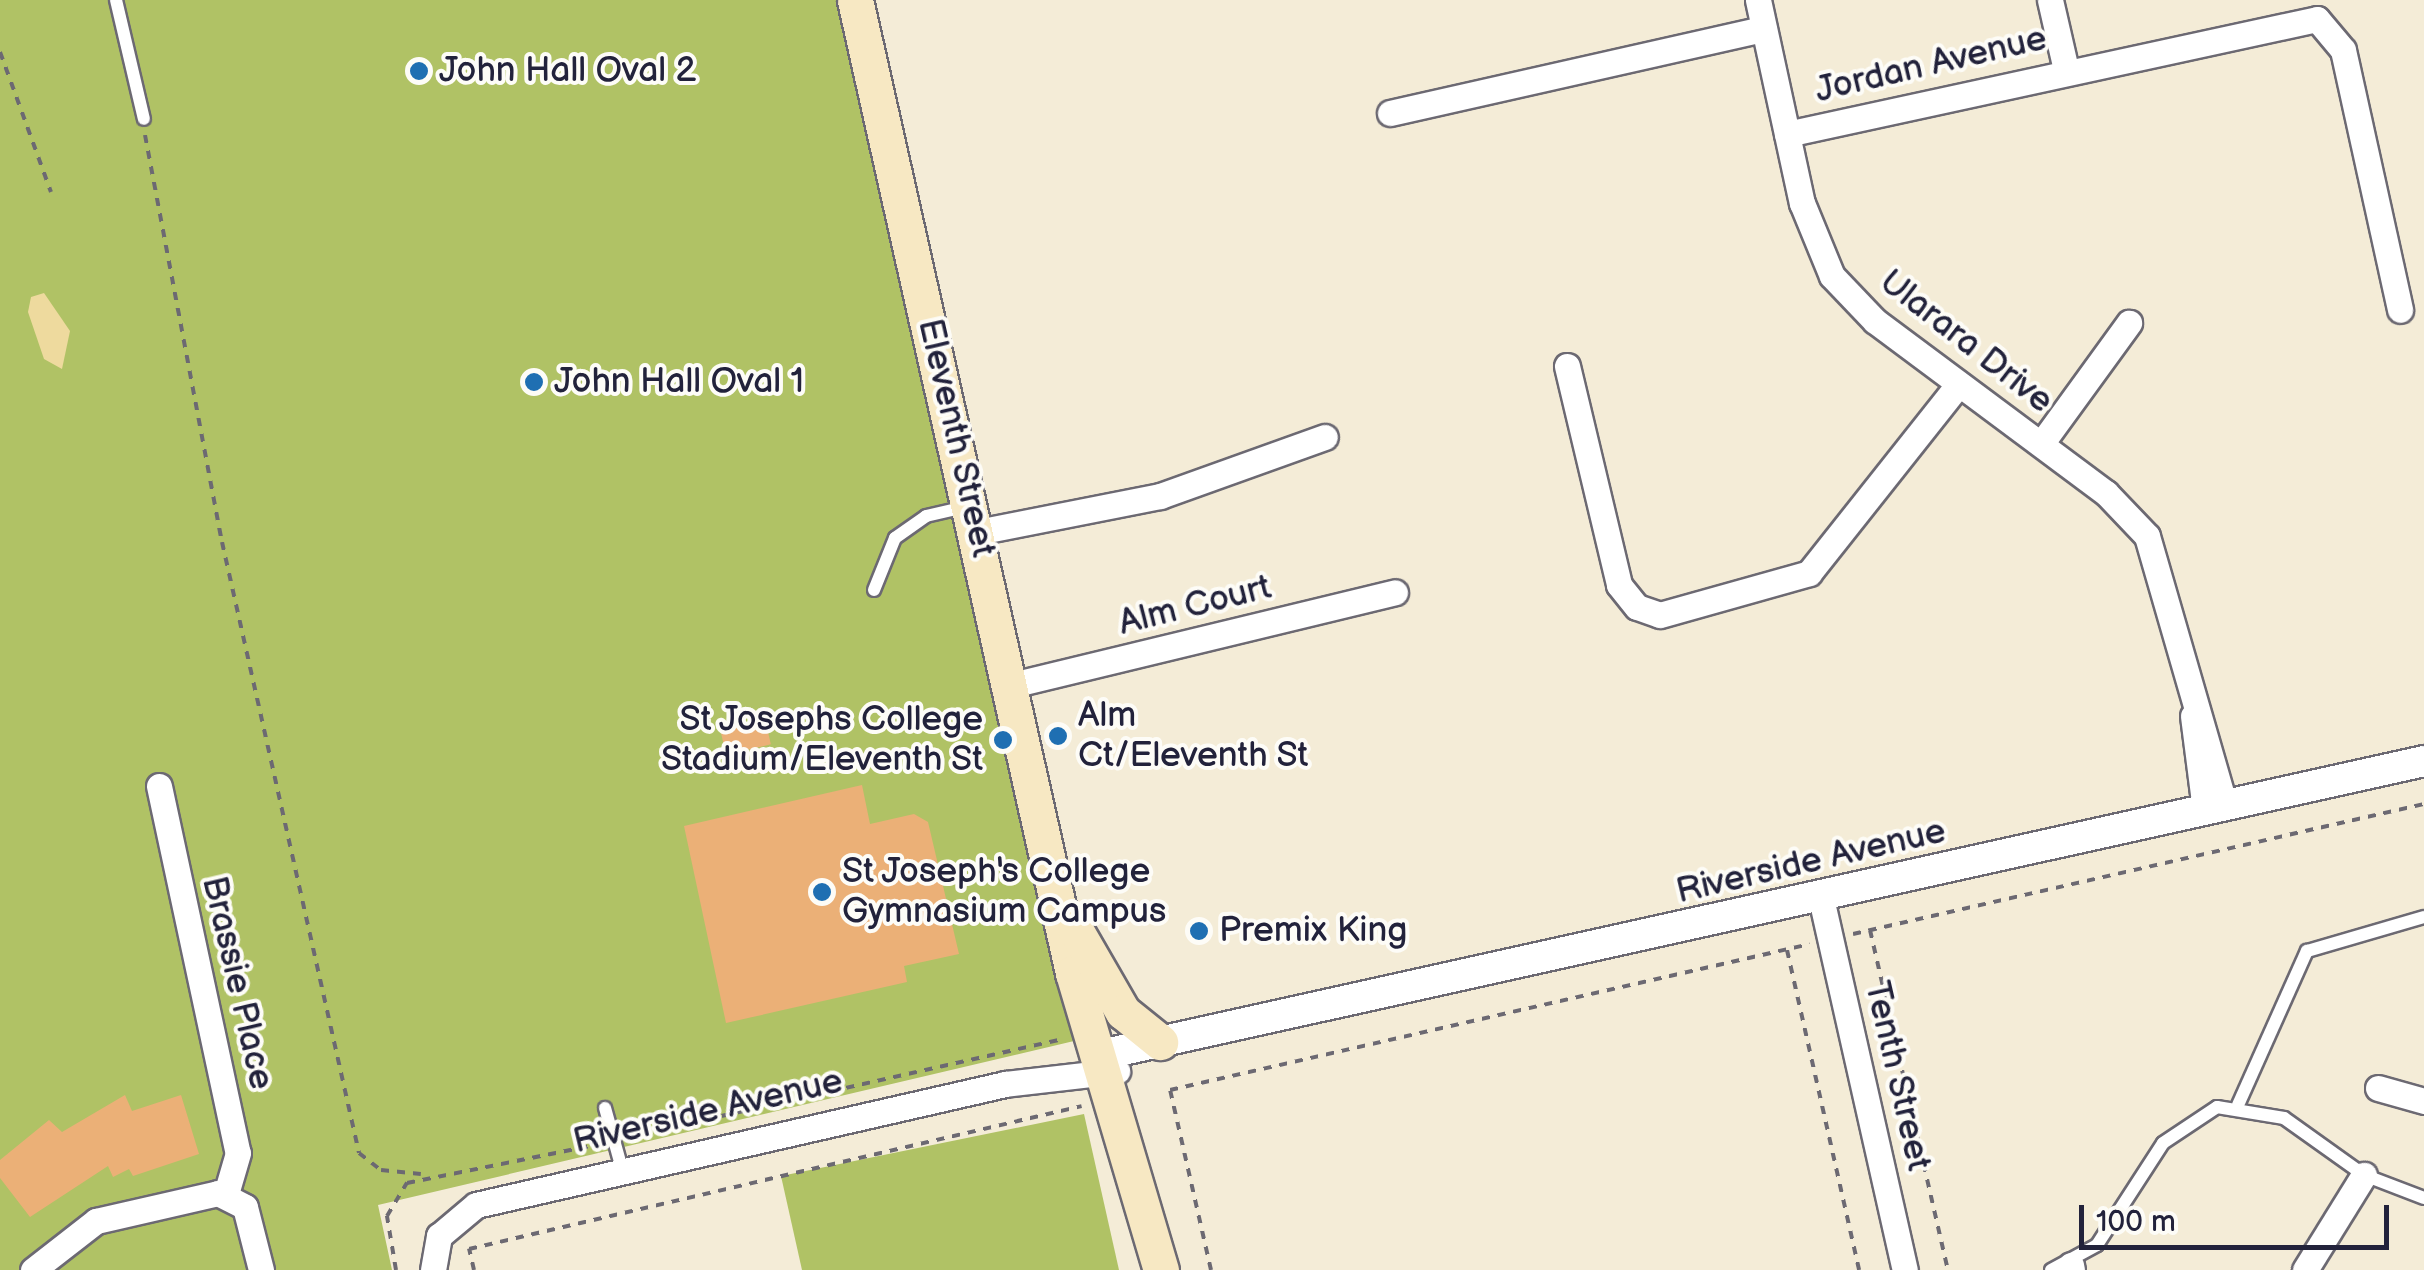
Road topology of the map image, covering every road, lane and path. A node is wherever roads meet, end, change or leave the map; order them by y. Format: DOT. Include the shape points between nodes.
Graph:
graph roads {
  1 [pos="116,0"];
  2 [pos="855,0"];
  3 [pos="1758,0"];
  4 [pos="2050,0"];
  5 [pos="1764,29"];
  6 [pos="0,52"];
  7 [pos="2066,70"];
  8 [pos="1390,113"];
  9 [pos="144,119"];
  10 [pos="1787,134"];
  11 [pos="51,192"];
  12 [pos="2400,310"];
  13 [pos="2129,323"];
  14 [pos="1567,366"];
  15 [pos="1960,384"];
  16 [pos="1325,438"];
  17 [pos="2041,444"];
  18 [pos="974,519"];
  19 [pos="874,590"];
  20 [pos="1395,592"];
  21 [pos="1012,684"];
  22 [pos="2424,761"];
  23 [pos="159,786"];
  24 [pos="2424,804"];
  25 [pos="2215,808"];
  26 [pos="1056,876"];
  27 [pos="1820,898"];
  28 [pos="2424,918"];
  29 [pos="1072,924"];
  30 [pos="1870,930"];
  31 [pos="1830,939"];
  32 [pos="1787,950"];
  33 [pos="1215,1036"];
  34 [pos="1160,1042"];
  35 [pos="1098,1065"];
  36 [pos="2378,1088"];
  37 [pos="2424,1101"];
  38 [pos="2238,1106"];
  39 [pos="605,1108"];
  40 [pos="615,1140"];
  41 [pos="622,1170"];
  42 [pos="421,1174"];
  43 [pos="2364,1176"];
  44 [pos="226,1194"];
  45 [pos="2424,1198"];
  46 [pos="2065,1268"];
  47 [pos="34,1270"];
  48 [pos="261,1270"];
  49 [pos="396,1270"];
  50 [pos="433,1270"];
  51 [pos="474,1270"];
  52 [pos="1164,1270"];
  53 [pos="1211,1270"];
  54 [pos="1860,1270"];
  55 [pos="1905,1270"];
  56 [pos="1948,1270"];
  57 [pos="2305,1270"];
  1 -- 9 [label="lane"];
  2 -- 18 [label="main road, Eleventh Street"];
  3 -- 5 [label="street, Ularara Drive"];
  4 -- 7 [label="street"];
  5 -- 8 [label="street"];
  5 -- 10 [label="street, Ularara Drive"];
  6 -- 11 [label="path"];
  7 -- 10 [label="street, Jordan Avenue"];
  7 -- 12 [label="street, Jordan Avenue" via="2296,18 2326,25 2343,50"];
  9 -- 42 [label="path" via="152,206 358,1153 382,1170"];
  10 -- 15 [label="street, Ularara Drive" via="1810,231 1832,276"];
  13 -- 17 [label="street"];
  14 -- 15 [label="street" via="1619,585 1637,608 1660,615 1809,573"];
  15 -- 17 [label="street, Ularara Drive"];
  16 -- 18 [label="street" via="1160,496"];
  17 -- 25 [label="street, Ularara Drive" via="2147,536"];
  18 -- 19 [label="lane" via="909,525 884,552"];
  18 -- 21 [label="main road, Eleventh Street"];
  20 -- 21 [label="street, Alm Court"];
  21 -- 26 [label="main road, Eleventh Street"];
  22 -- 25 [label="street, Riverside Avenue"];
  23 -- 44 [label="street, Brassie Place" via="238,1153"];
  24 -- 30 [label="path"];
  25 -- 27 [label="street, Riverside Avenue"];
  26 -- 29 [label="main road, Eleventh Street"];
  26 -- 35 [label="main road, Eleventh Street"];
  27 -- 31 [label="street, Tenth Street"];
  27 -- 33 [label="street, Riverside Avenue"];
  28 -- 38 [label="lane" via="2306,951"];
  29 -- 34 [label="main road" via="1123,1012"];
  29 -- 35 [label="main road, Eleventh Street"];
  30 -- 31 [label="path"];
  30 -- 56 [label="path"];
  31 -- 32 [label="path"];
  31 -- 55 [label="street, Tenth Street"];
  32 -- 53 [label="path" via="1170,1090"];
  32 -- 54 [label="path"];
  33 -- 34 [label="street, Riverside Avenue"];
  33 -- 35 [label="street, Riverside Avenue"];
  34 -- 35 [label="street, Riverside Avenue"];
  35 -- 40 [label="path"];
  35 -- 41 [label="street, Riverside Avenue"];
  35 -- 51 [label="path" via="469,1250"];
  35 -- 52 [label="main road, Eleventh Street"];
  36 -- 37 [label="street"];
  38 -- 43 [label="lane" via="2284,1118"];
  38 -- 46 [label="lane" via="2202,1111 2176,1129 2106,1234"];
  39 -- 40 [label="lane"];
  40 -- 41 [label="lane"];
  40 -- 42 [label="path" via="477,1174"];
  41 -- 50 [label="street, Riverside Avenue" via="476,1205 439,1236"];
  42 -- 49 [label="path" via="388,1216"];
  43 -- 45 [label="lane"];
  43 -- 57 [label="street"];
  44 -- 47 [label="street" via="96,1221"];
  44 -- 48 [label="street" via="245,1207"];
}
